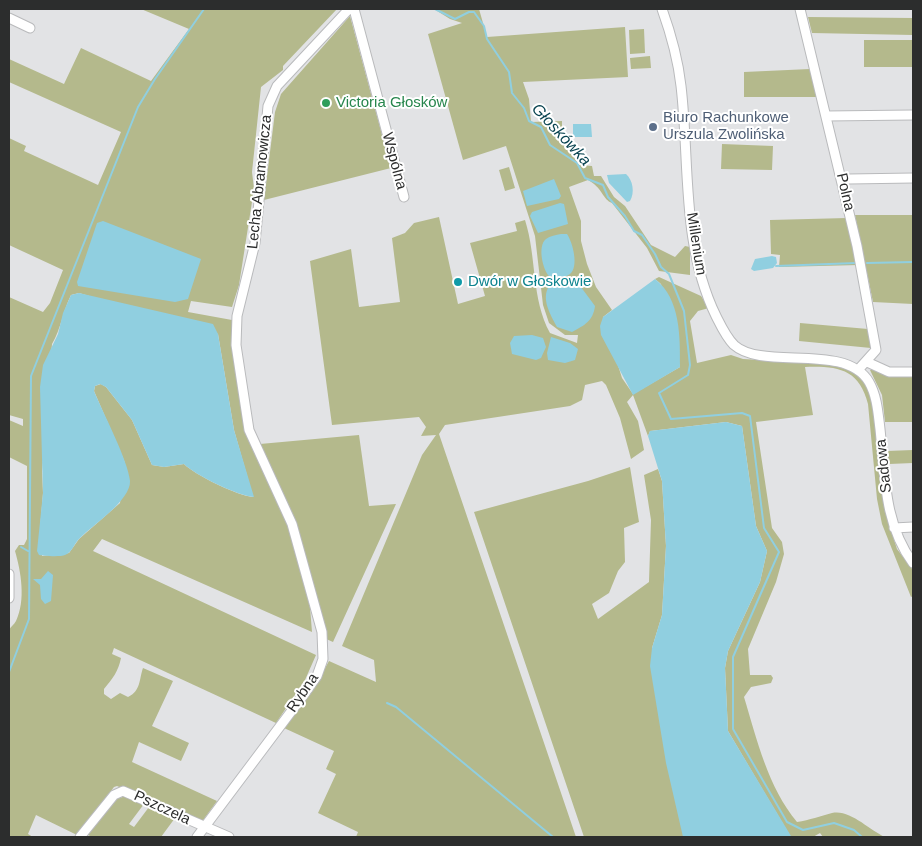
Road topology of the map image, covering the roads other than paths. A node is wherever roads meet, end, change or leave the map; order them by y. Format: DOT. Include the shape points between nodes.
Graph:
graph roads {
  1 [pos="349,9"];
  2 [pos="354,9"];
  3 [pos="662,9"];
  4 [pos="800,9"];
  5 [pos="9,18"];
  6 [pos="30,28"];
  7 [pos="913,115"];
  8 [pos="826,116"];
  9 [pos="913,178"];
  10 [pos="842,181"];
  11 [pos="404,197"];
  12 [pos="867,362"];
  13 [pos="858,370"];
  14 [pos="913,372"];
  15 [pos="292,524"];
  16 [pos="913,527"];
  17 [pos="894,528"];
  18 [pos="913,563"];
  19 [pos="9,574"];
  20 [pos="9,598"];
  21 [pos="204,827"];
  22 [pos="80,837"];
  23 [pos="197,837"];
  24 [pos="229,837"];
  1 -- 15 [label="street, Lecha Abramowicza" via="277,86 268,106 255,243 237,324 236,345 249,430"];
  2 -- 11 [label="street, Wspólna"];
  3 -- 13 [label="street, Millenium" via="677,58 681,84 696,262 703,287 722,328 733,344 747,352 838,362"];
  4 -- 8 [label="street, Polna"];
  5 -- 6 [label="street"];
  7 -- 8 [label="street"];
  8 -- 10 [label="street, Polna"];
  9 -- 10 [label="street" via="849,178"];
  10 -- 12 [label="street, Polna" via="876,350"];
  12 -- 13 [label="street"];
  12 -- 14 [label="street" via="889,372"];
  13 -- 17 [label="street, Sadowa" via="872,387 876,402 888,506"];
  15 -- 21 [label="street, Rybna" via="322,632 323,659 317,676 305,693"];
  16 -- 17 [label="street"];
  17 -- 18 [label="street, Sadowa"];
  19 -- 20 [label="street"];
  21 -- 22 [label="street, Pszczela" via="123,791 114,795"];
  21 -- 23 [label="street, Rybna"];
  21 -- 24 [label="street, Pszczela"];
}
